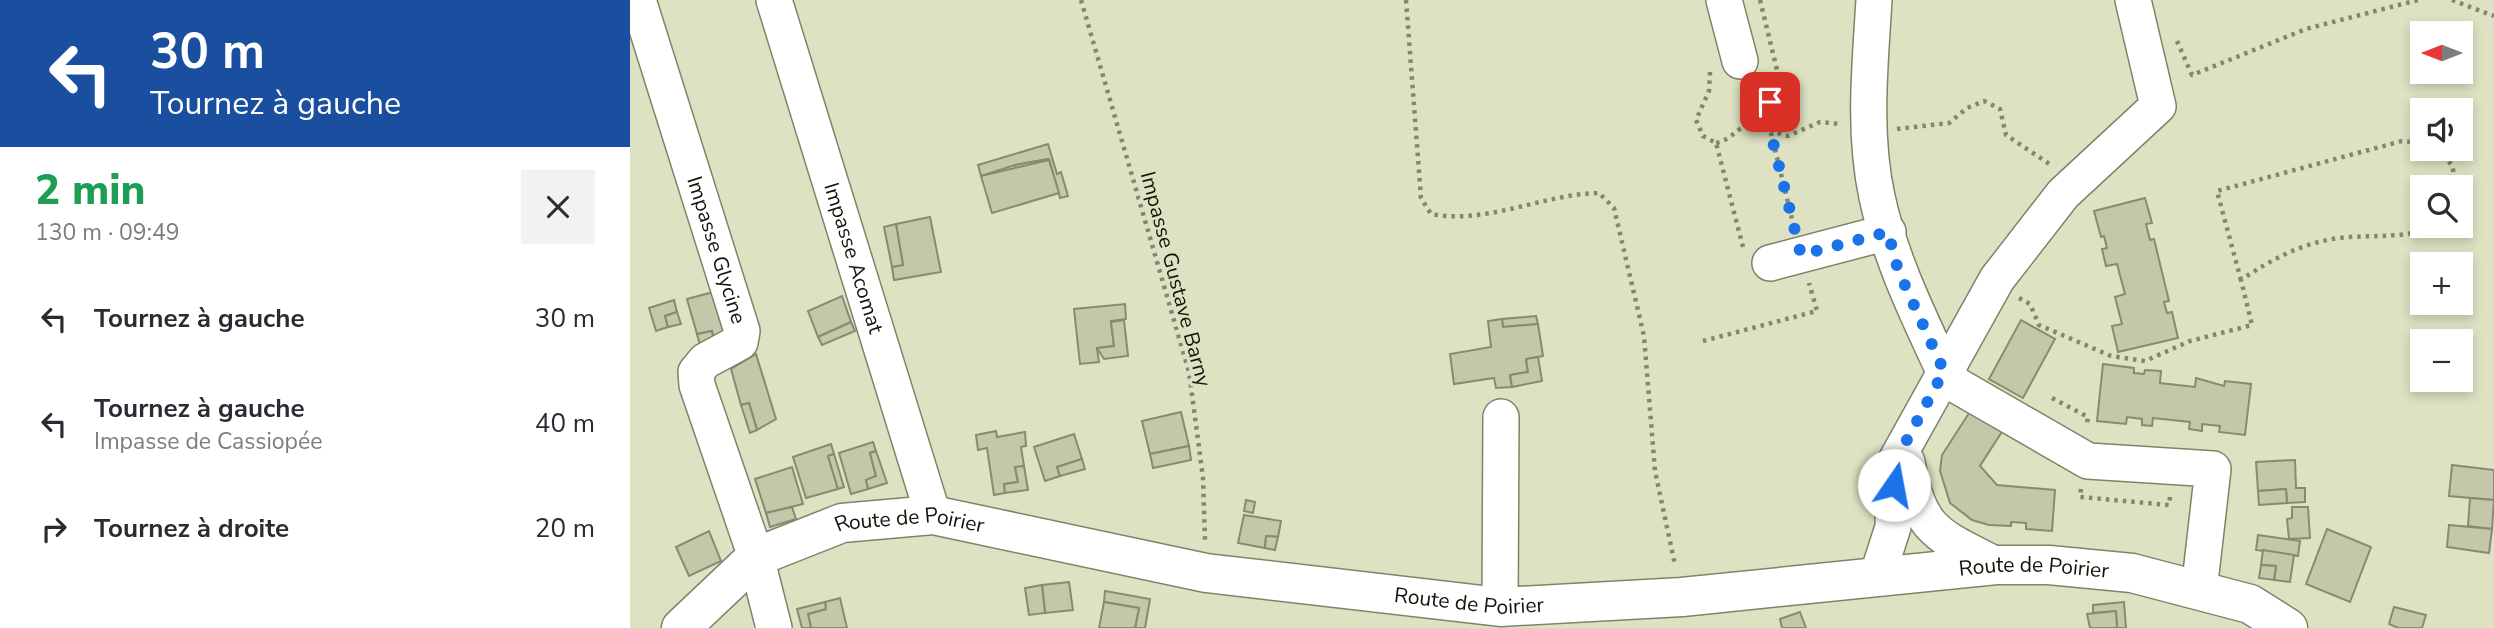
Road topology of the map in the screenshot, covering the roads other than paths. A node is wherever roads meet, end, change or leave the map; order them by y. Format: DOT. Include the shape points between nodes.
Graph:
graph roads {
  1 [pos="638,0"];
  2 [pos="774,0"];
  3 [pos="1724,0"];
  4 [pos="1874,0"];
  5 [pos="2133,0"];
  6 [pos="1724,60"];
  7 [pos="1888,232"];
  8 [pos="1772,259"];
  9 [pos="1944,371"];
  10 [pos="1501,417"];
  11 [pos="1913,431"];
  12 [pos="933,515"];
  13 [pos="757,557"];
  14 [pos="1996,565"];
  15 [pos="1877,577"];
  16 [pos="2199,591"];
  17 [pos="1500,607"];
  18 [pos="681,628"];
  19 [pos="774,628"];
  20 [pos="2288,628"];
  1 -- 13 [label="street, Impasse Glycine" via="742,331 740,342 705,361 696,372"];
  2 -- 12 [label="street, Impasse Acomat"];
  3 -- 6 [label="street"];
  4 -- 7 [label="street" via="1870,148 1877,198"];
  5 -- 9 [label="street" via="2158,106 2063,194 1997,279"];
  7 -- 8 [label="street"];
  7 -- 9 [label="street" via="1898,270"];
  9 -- 11 [label="street"];
  9 -- 16 [label="street" via="1956,384 2088,461 2213,469"];
  10 -- 17 [label="street"];
  11 -- 14 [label="street" via="1907,461 1923,518 1941,536"];
  11 -- 15 [label="street" via="1894,464 1893,527"];
  12 -- 13 [label="main road, Route de Poirier" via="842,523"];
  12 -- 17 [label="main road, Route de Poirier" via="1206,573"];
  13 -- 18 [label="main road, Route de Poirier"];
  13 -- 19 [label="street"];
  14 -- 15 [label="main road, Route de Poirier"];
  14 -- 16 [label="main road, Route de Poirier" via="2132,573"];
  15 -- 17 [label="main road, Route de Poirier" via="1682,597"];
  16 -- 20 [label="main road, Route de Poirier" via="2250,604"];
}
